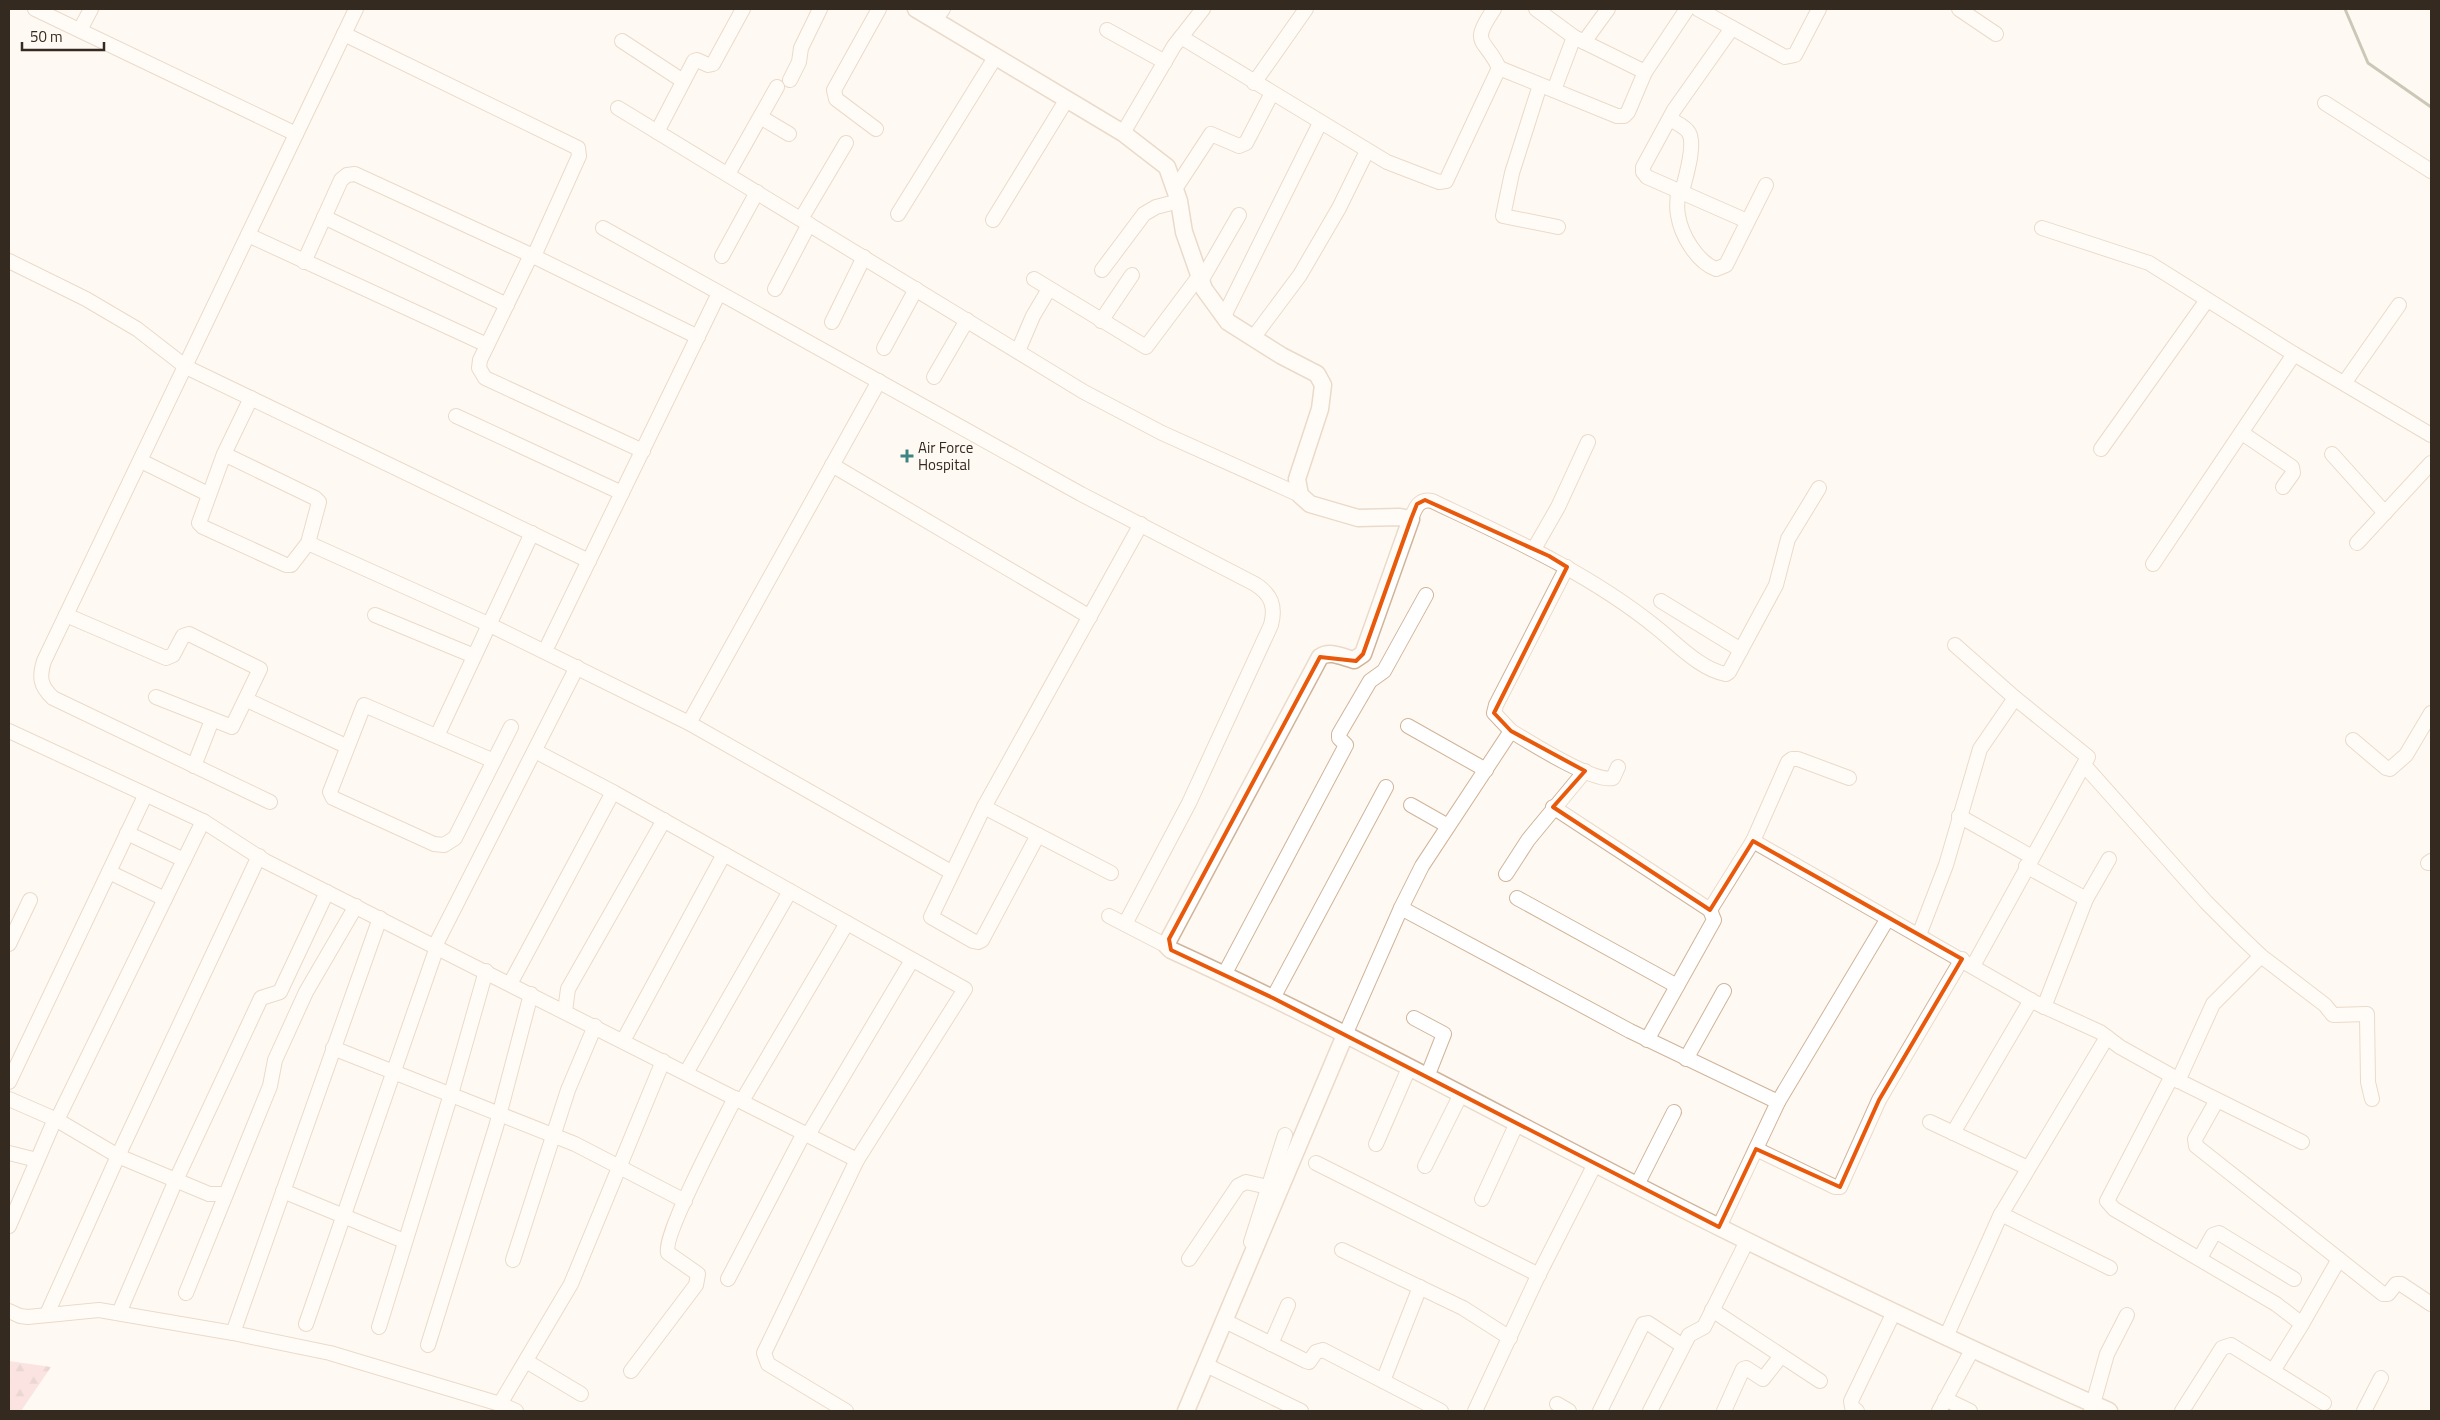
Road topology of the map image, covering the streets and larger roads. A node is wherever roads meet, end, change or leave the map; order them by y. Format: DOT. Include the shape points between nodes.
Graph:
graph roads {
  1 [pos="35,9"];
  2 [pos="91,9"];
  3 [pos="356,9"];
  4 [pos="743,9"];
  5 [pos="820,9"];
  6 [pos="879,9"];
  7 [pos="916,9"];
  8 [pos="1203,9"];
  9 [pos="1306,9"];
  10 [pos="1538,9"];
  11 [pos="1608,9"];
  12 [pos="1687,9"];
  13 [pos="1698,9"];
  14 [pos="1818,9"];
  15 [pos="1959,9"];
  16 [pos="1490,10"];
  17 [pos="939,14"];
  18 [pos="1732,28"];
  19 [pos="80,30"];
  20 [pos="1108,30"];
  21 [pos="344,34"];
  22 [pos="1996,34"];
  23 [pos="1181,37"];
  24 [pos="1579,39"];
  25 [pos="622,41"];
  26 [pos="996,56"];
  27 [pos="1164,62"];
  28 [pos="1499,68"];
  29 [pos="1645,72"];
  30 [pos="790,80"];
  31 [pos="683,81"];
  32 [pos="1254,83"];
  33 [pos="1540,84"];
  34 [pos="777,87"];
  35 [pos="1554,90"];
  36 [pos="1272,93"];
  37 [pos="1067,99"];
  38 [pos="2325,103"];
  39 [pos="618,108"];
  40 [pos="762,118"];
  41 [pos="1670,119"];
  42 [pos="1320,123"];
  43 [pos="876,129"];
  44 [pos="658,132"];
  45 [pos="1123,133"];
  46 [pos="296,134"];
  47 [pos="789,134"];
  48 [pos="846,143"];
  49 [pos="1367,151"];
  50 [pos="2431,171"];
  51 [pos="728,174"];
  52 [pos="1766,185"];
  53 [pos="1680,191"];
  54 [pos="757,192"];
  55 [pos="1177,195"];
  56 [pos="898,214"];
  57 [pos="1239,215"];
  58 [pos="324,217"];
  59 [pos="993,220"];
  60 [pos="805,221"];
  61 [pos="1747,221"];
  62 [pos="1558,227"];
  63 [pos="603,228"];
  64 [pos="2042,228"];
  65 [pos="248,236"];
  66 [pos="533,256"];
  67 [pos="722,256"];
  68 [pos="864,257"];
  69 [pos="9,261"];
  70 [pos="304,262"];
  71 [pos="1102,270"];
  72 [pos="1132,275"];
  73 [pos="1201,278"];
  74 [pos="1034,279"];
  75 [pos="775,289"];
  76 [pos="916,289"];
  77 [pos="1049,289"];
  78 [pos="719,292"];
  79 [pos="2207,300"];
  80 [pos="507,305"];
  81 [pos="2399,305"];
  82 [pos="1224,316"];
  83 [pos="967,320"];
  84 [pos="1100,321"];
  85 [pos="832,322"];
  86 [pos="698,337"];
  87 [pos="1253,338"];
  88 [pos="487,345"];
  89 [pos="884,348"];
  90 [pos="1018,351"];
  91 [pos="2294,354"];
  92 [pos="186,367"];
  93 [pos="934,378"];
  94 [pos="878,381"];
  95 [pos="2345,382"];
  96 [pos="251,398"];
  97 [pos="456,416"];
  98 [pos="2242,433"];
  99 [pos="2431,434"];
  100 [pos="1588,442"];
  101 [pos="2101,449"];
  102 [pos="643,451"];
  103 [pos="224,454"];
  104 [pos="2332,454"];
  105 [pos="141,461"];
  106 [pos="2431,463"];
  107 [pos="832,465"];
  108 [pos="2283,487"];
  109 [pos="1820,488"];
  110 [pos="622,493"];
  111 [pos="208,494"];
  112 [pos="1300,495"];
  113 [pos="2385,513"];
  114 [pos="1411,519"];
  115 [pos="1141,524"];
  116 [pos="532,533"];
  117 [pos="308,543"];
  118 [pos="2357,543"];
  119 [pos="1534,549"];
  120 [pos="589,561"];
  121 [pos="2152,564"];
  122 [pos="1567,567"];
  123 [pos="1426,595"];
  124 [pos="1661,601"];
  125 [pos="66,615"];
  126 [pos="374,615"];
  127 [pos="1090,617"];
  128 [pos="488,624"];
  129 [pos="1955,645"];
  130 [pos="1741,650"];
  131 [pos="545,651"];
  132 [pos="474,656"];
  133 [pos="577,667"];
  134 [pos="156,696"];
  135 [pos="2015,698"];
  136 [pos="246,700"];
  137 [pos="2431,713"];
  138 [pos="212,720"];
  139 [pos="689,723"];
  140 [pos="1408,726"];
  141 [pos="511,727"];
  142 [pos="9,731"];
  143 [pos="1511,731"];
  144 [pos="437,736"];
  145 [pos="2353,740"];
  146 [pos="346,746"];
  147 [pos="535,751"];
  148 [pos="494,761"];
  149 [pos="2084,765"];
  150 [pos="194,766"];
  151 [pos="1618,767"];
  152 [pos="1486,770"];
  153 [pos="1585,771"];
  154 [pos="1849,778"];
  155 [pos="1386,787"];
  156 [pos="613,792"];
  157 [pos="146,796"];
  158 [pos="270,802"];
  159 [pos="1411,805"];
  160 [pos="984,807"];
  161 [pos="1553,807"];
  162 [pos="1959,816"];
  163 [pos="664,820"];
  164 [pos="203,822"];
  165 [pos="1448,826"];
  166 [pos="127,833"];
  167 [pos="1038,835"];
  168 [pos="1753,841"];
  169 [pos="724,854"];
  170 [pos="259,856"];
  171 [pos="2109,858"];
  172 [pos="184,860"];
  173 [pos="2029,861"];
  174 [pos="109,872"];
  175 [pos="952,872"];
  176 [pos="1111,873"];
  177 [pos="1506,874"];
  178 [pos="790,891"];
  179 [pos="327,892"];
  180 [pos="1517,898"];
  181 [pos="165,899"];
  182 [pos="30,900"];
  183 [pos="2086,900"];
  184 [pos="356,906"];
  185 [pos="1401,908"];
  186 [pos="1710,910"];
  187 [pos="1108,916"];
  188 [pos="380,918"];
  189 [pos="1888,918"];
  190 [pos="847,923"];
  191 [pos="1125,924"];
  192 [pos="1919,935"];
  193 [pos="9,944"];
  194 [pos="436,946"];
  195 [pos="1167,946"];
  196 [pos="2261,956"];
  197 [pos="912,960"];
  198 [pos="1967,962"];
  199 [pos="486,971"];
  200 [pos="1224,974"];
  201 [pos="510,984"];
  202 [pos="1677,986"];
  203 [pos="1724,992"];
  204 [pos="531,994"];
  205 [pos="1273,998"];
  206 [pos="2031,1000"];
  207 [pos="2044,1006"];
  208 [pos="566,1011"];
  209 [pos="1414,1018"];
  210 [pos="595,1026"];
  211 [pos="1345,1035"];
  212 [pos="2106,1037"];
  213 [pos="1647,1040"];
  214 [pos="623,1041"];
  215 [pos="333,1048"];
  216 [pos="1686,1058"];
  217 [pos="663,1061"];
  218 [pos="1409,1068"];
  219 [pos="393,1072"];
  220 [pos="686,1073"];
  221 [pos="1427,1077"];
  222 [pos="2174,1079"];
  223 [pos="9,1082"];
  224 [pos="451,1094"];
  225 [pos="1460,1094"];
  226 [pos="9,1098"];
  227 [pos="738,1099"];
  228 [pos="2372,1099"];
  229 [pos="2218,1100"];
  230 [pos="1778,1102"];
  231 [pos="1674,1112"];
  232 [pos="500,1113"];
  233 [pos="56,1120"];
  234 [pos="1930,1122"];
  235 [pos="1517,1123"];
  236 [pos="1953,1133"];
  237 [pos="806,1134"];
  238 [pos="1285,1135"];
  239 [pos="554,1136"];
  240 [pos="2302,1142"];
  241 [pos="1376,1144"];
  242 [pos="1756,1149"];
  243 [pos="9,1153"];
  244 [pos="118,1156"];
  245 [pos="37,1160"];
  246 [pos="858,1160"];
  247 [pos="1316,1162"];
  248 [pos="1596,1164"];
  249 [pos="1425,1166"];
  250 [pos="619,1168"];
  251 [pos="2028,1168"];
  252 [pos="176,1180"];
  253 [pos="1637,1185"];
  254 [pos="1268,1187"];
  255 [pos="283,1191"];
  256 [pos="225,1194"];
  257 [pos="1482,1198"];
  258 [pos="685,1201"];
  259 [pos="2001,1214"];
  260 [pos="343,1216"];
  261 [pos="9,1226"];
  262 [pos="1719,1227"];
  263 [pos="1747,1240"];
  264 [pos="404,1241"];
  265 [pos="1342,1250"];
  266 [pos="1246,1254"];
  267 [pos="2200,1258"];
  268 [pos="1189,1259"];
  269 [pos="2339,1259"];
  270 [pos="513,1260"];
  271 [pos="2110,1268"];
  272 [pos="1539,1275"];
  273 [pos="728,1279"];
  274 [pos="2294,1279"];
  275 [pos="1420,1287"];
  276 [pos="186,1293"];
  277 [pos="2431,1304"];
  278 [pos="1288,1305"];
  279 [pos="1712,1310"];
  280 [pos="9,1311"];
  281 [pos="1894,1312"];
  282 [pos="119,1313"];
  283 [pos="47,1314"];
  284 [pos="2127,1315"];
  285 [pos="1225,1321"];
  286 [pos="306,1324"];
  287 [pos="2302,1324"];
  288 [pos="379,1327"];
  289 [pos="233,1333"];
  290 [pos="1946,1337"];
  291 [pos="1510,1338"];
  292 [pos="1271,1344"];
  293 [pos="428,1345"];
  294 [pos="1683,1346"];
  295 [pos="1972,1350"];
  296 [pos="1782,1356"];
  297 [pos="526,1361"];
  298 [pos="1206,1365"];
  299 [pos="631,1371"];
  300 [pos="2273,1372"];
  301 [pos="2381,1378"];
  302 [pos="1820,1381"];
  303 [pos="1383,1382"];
  304 [pos="581,1394"];
  305 [pos="500,1404"];
  306 [pos="2324,1404"];
  307 [pos="1942,1405"];
  308 [pos="2098,1409"];
  309 [pos="516,1411"];
  310 [pos="846,1411"];
  311 [pos="1186,1411"];
  312 [pos="1301,1411"];
  313 [pos="1441,1411"];
  314 [pos="1475,1411"];
  315 [pos="1600,1411"];
  316 [pos="1650,1411"];
  317 [pos="1724,1411"];
  318 [pos="1857,1411"];
  319 [pos="1970,1411"];
  320 [pos="2182,1411"];
  321 [pos="2364,1411"];
  1 -- 19 [label="street"];
  2 -- 19 [label="street"];
  3 -- 21 [label="street"];
  4 -- 31 [label="street" via="713,64 695,60"];
  5 -- 30 [label="street" via="800,48 799,62"];
  6 -- 43 [label="street" via="834,90 834,95"];
  7 -- 17 [label="street"];
  8 -- 23 [label="street"];
  9 -- 32 [label="street"];
  10 -- 24 [label="street"];
  11 -- 24 [label="street"];
  12 -- 29 [label="street"];
  13 -- 18 [label="street"];
  14 -- 18 [label="street" via="1795,55 1791,57 1785,57"];
  15 -- 22 [label="street"];
  16 -- 28 [label="street" via="1483,27 1482,42"];
  17 -- 26 [label="street"];
  18 -- 41 [label="street"];
  19 -- 46 [label="street"];
  20 -- 27 [label="street"];
  21 -- 46 [label="street"];
  21 -- 66 [label="street" via="578,148 579,156"];
  23 -- 27 [label="street"];
  23 -- 32 [label="street"];
  24 -- 29 [label="street"];
  24 -- 35 [label="street"];
  25 -- 31 [label="street"];
  26 -- 37 [label="street"];
  26 -- 56 [label="street"];
  27 -- 45 [label="street"];
  28 -- 33 [label="street"];
  28 -- 49 [label="street" via="1446,182 1396,168"];
  29 -- 35 [label="street" via="1624,116"];
  31 -- 44 [label="street"];
  32 -- 36 [label="street"];
  33 -- 35 [label="street"];
  33 -- 62 [label="street" via="1512,173 1503,216"];
  34 -- 40 [label="street"];
  36 -- 42 [label="street"];
  36 -- 55 [label="street" via="1246,143 1239,146 1211,134"];
  37 -- 45 [label="street"];
  37 -- 59 [label="street"];
  38 -- 50 [label="street"];
  39 -- 44 [label="street"];
  40 -- 47 [label="street"];
  40 -- 51 [label="street"];
  41 -- 53 [label="street" via="1685,128 1690,137 1689,160"];
  41 -- 53 [label="street" via="1643,167 1647,177"];
  42 -- 49 [label="street"];
  42 -- 82 [label="street"];
  44 -- 51 [label="street"];
  45 -- 55 [label="street" via="1167,167"];
  46 -- 65 [label="street"];
  48 -- 60 [label="street"];
  49 -- 87 [label="street" via="1300,275"];
  51 -- 54 [label="street"];
  52 -- 61 [label="street"];
  53 -- 61 [label="street"];
  53 -- 61 [label="street" via="1680,221 1696,255 1708,266 1716,269 1726,265"];
  54 -- 60 [label="street"];
  54 -- 67 [label="street"];
  55 -- 71 [label="street" via="1144,214"];
  55 -- 73 [label="street" via="1184,232"];
  57 -- 73 [label="street"];
  58 -- 66 [label="street" via="341,180 355,174"];
  58 -- 70 [label="street"];
  58 -- 80 [label="street"];
  60 -- 68 [label="street"];
  60 -- 75 [label="street"];
  63 -- 78 [label="street"];
  64 -- 79 [label="street" via="2149,263"];
  65 -- 70 [label="street"];
  65 -- 92 [label="street"];
  66 -- 80 [label="street"];
  66 -- 86 [label="street"];
  68 -- 76 [label="street"];
  68 -- 85 [label="street"];
  69 -- 92 [label="street" via="86,299 137,329"];
  70 -- 88 [label="street"];
  72 -- 84 [label="street"];
  73 -- 82 [label="street" via="1204,289"];
  73 -- 84 [label="street" via="1146,347"];
  74 -- 77 [label="street"];
  76 -- 83 [label="street"];
  76 -- 89 [label="street"];
  77 -- 84 [label="street"];
  77 -- 90 [label="street"];
  78 -- 86 [label="street"];
  78 -- 94 [label="street"];
  79 -- 91 [label="street"];
  79 -- 101 [label="street"];
  80 -- 88 [label="street"];
  81 -- 95 [label="street"];
  82 -- 87 [label="street"];
  83 -- 90 [label="street"];
  83 -- 93 [label="street"];
  86 -- 102 [label="street"];
  87 -- 112 [label="street" via="1317,374 1323,385 1320,409 1297,479"];
  88 -- 102 [label="street" via="479,368 485,378"];
  90 -- 112 [label="street" via="1084,392 1162,433"];
  91 -- 95 [label="street"];
  91 -- 98 [label="street"];
  92 -- 96 [label="street"];
  92 -- 105 [label="street"];
  94 -- 107 [label="street"];
  94 -- 115 [label="street" via="1080,494"];
  95 -- 99 [label="street"];
  96 -- 103 [label="street"];
  96 -- 116 [label="street"];
  97 -- 110 [label="street"];
  98 -- 108 [label="street" via="2292,467 2293,473"];
  98 -- 121 [label="street"];
  100 -- 119 [label="street"];
  102 -- 110 [label="street"];
  103 -- 111 [label="street"];
  103 -- 117 [label="street" via="315,498 320,506"];
  104 -- 113 [label="street"];
  105 -- 111 [label="street"];
  105 -- 125 [label="street"];
  106 -- 113 [label="street"];
  107 -- 127 [label="street"];
  107 -- 139 [label="street"];
  109 -- 130 [label="street" via="1788,540 1776,585"];
  110 -- 120 [label="street"];
  111 -- 117 [label="street" via="199,519 203,527 286,566 295,562"];
  112 -- 114 [label="street" via="1310,504 1358,518"];
  113 -- 118 [label="street"];
  114 -- 119 [label="street" via="1417,504 1432,500"];
  114 -- 195 [label="street" via="1364,654 1354,660 1332,654 1320,657"];
  115 -- 127 [label="street"];
  115 -- 191 [label="street" via="1264,590 1270,598 1273,616 1189,803"];
  116 -- 120 [label="street"];
  116 -- 128 [label="street"];
  117 -- 128 [label="street"];
  119 -- 122 [label="street"];
  120 -- 131 [label="street"];
  122 -- 130 [label="street" via="1635,610 1700,662 1721,673 1729,672"];
  122 -- 143 [label="street" via="1496,705 1494,713"];
  123 -- 200 [label="street" via="1384,671 1370,681 1339,734 1345,748"];
  124 -- 130 [label="street"];
  125 -- 136 [label="street" via="166,658 173,655 182,636 189,634 260,669"];
  125 -- 150 [label="street" via="42,667 43,689 72,709"];
  126 -- 132 [label="street"];
  127 -- 160 [label="street"];
  128 -- 131 [label="street"];
  128 -- 132 [label="street"];
  129 -- 135 [label="street"];
  131 -- 133 [label="street"];
  132 -- 144 [label="street"];
  133 -- 139 [label="street"];
  133 -- 147 [label="street"];
  134 -- 138 [label="street"];
  135 -- 149 [label="street" via="2087,755"];
  135 -- 162 [label="street" via="1983,743"];
  136 -- 138 [label="street" via="232,727"];
  136 -- 146 [label="street"];
  137 -- 145 [label="street" via="2406,756 2390,769"];
  138 -- 150 [label="street"];
  139 -- 175 [label="street"];
  140 -- 152 [label="street"];
  141 -- 148 [label="street"];
  142 -- 157 [label="street"];
  143 -- 152 [label="street"];
  143 -- 153 [label="street"];
  144 -- 146 [label="street" via="364,705"];
  144 -- 148 [label="street"];
  146 -- 148 [label="street" via="330,795 439,846 455,838"];
  147 -- 156 [label="street"];
  147 -- 194 [label="street"];
  149 -- 173 [label="street"];
  149 -- 196 [label="street" via="2206,902"];
  150 -- 158 [label="street"];
  151 -- 153 [label="street" via="1616,775 1609,779"];
  152 -- 165 [label="street"];
  153 -- 161 [label="street"];
  154 -- 168 [label="street" via="1792,759"];
  155 -- 205 [label="street"];
  156 -- 163 [label="street"];
  156 -- 201 [label="street"];
  157 -- 164 [label="street"];
  157 -- 166 [label="street"];
  159 -- 165 [label="street"];
  160 -- 167 [label="street"];
  160 -- 175 [label="street"];
  161 -- 177 [label="street"];
  161 -- 186 [label="street"];
  162 -- 173 [label="street"];
  162 -- 192 [label="street" via="1946,865"];
  163 -- 169 [label="street"];
  163 -- 208 [label="street" via="568,989"];
  164 -- 170 [label="street"];
  164 -- 172 [label="street"];
  165 -- 185 [label="street" via="1422,866"];
  166 -- 172 [label="street"];
  166 -- 174 [label="street"];
  167 -- 175 [label="street" via="982,940 978,942 931,917"];
  167 -- 176 [label="street"];
  168 -- 186 [label="street"];
  168 -- 189 [label="street"];
  169 -- 178 [label="street"];
  169 -- 214 [label="street"];
  170 -- 179 [label="street"];
  170 -- 244 [label="street"];
  171 -- 183 [label="street"];
  172 -- 181 [label="street"];
  173 -- 183 [label="street"];
  173 -- 198 [label="street"];
  174 -- 181 [label="street"];
  174 -- 223 [label="street"];
  178 -- 190 [label="street"];
  178 -- 220 [label="street"];
  179 -- 184 [label="street"];
  179 -- 252 [label="street" via="280,992 262,998"];
  180 -- 202 [label="street"];
  181 -- 233 [label="street"];
  182 -- 193 [label="street"];
  183 -- 207 [label="street"];
  184 -- 188 [label="street"];
  184 -- 256 [label="street" via="306,992 275,1060 270,1086"];
  185 -- 211 [label="street"];
  185 -- 213 [label="street"];
  186 -- 202 [label="street" via="1714,920"];
  187 -- 191 [label="street"];
  188 -- 194 [label="street"];
  188 -- 215 [label="street"];
  189 -- 192 [label="street"];
  189 -- 230 [label="street"];
  190 -- 197 [label="street"];
  190 -- 227 [label="street"];
  191 -- 195 [label="street"];
  192 -- 198 [label="street"];
  194 -- 199 [label="street"];
  194 -- 219 [label="street"];
  195 -- 200 [label="street"];
  196 -- 222 [label="street" via="2213,1004"];
  196 -- 228 [label="street" via="2325,1005 2333,1015 2367,1014 2368,1082"];
  197 -- 237 [label="street"];
  197 -- 246 [label="street" via="965,990"];
  198 -- 206 [label="street"];
  198 -- 242 [label="street" via="1879,1100 1840,1187"];
  199 -- 201 [label="street"];
  199 -- 224 [label="street"];
  200 -- 205 [label="street"];
  201 -- 204 [label="street"];
  202 -- 213 [label="street"];
  203 -- 216 [label="street"];
  204 -- 208 [label="street"];
  204 -- 232 [label="street"];
  205 -- 211 [label="street"];
  206 -- 207 [label="street"];
  206 -- 236 [label="street"];
  207 -- 212 [label="street"];
  208 -- 210 [label="street"];
  209 -- 221 [label="street" via="1444,1034"];
  210 -- 214 [label="street"];
  210 -- 239 [label="street" via="568,1090"];
  211 -- 218 [label="street"];
  211 -- 285 [label="street"];
  212 -- 222 [label="street"];
  212 -- 251 [label="street"];
  213 -- 216 [label="street"];
  214 -- 217 [label="street"];
  215 -- 219 [label="street"];
  215 -- 255 [label="street"];
  216 -- 230 [label="street"];
  217 -- 220 [label="street"];
  217 -- 250 [label="street"];
  218 -- 221 [label="street"];
  218 -- 241 [label="street"];
  219 -- 224 [label="street"];
  219 -- 260 [label="street"];
  220 -- 227 [label="street"];
  221 -- 225 [label="street"];
  222 -- 229 [label="street"];
  222 -- 267 [label="street" via="2107,1201 2114,1209"];
  224 -- 232 [label="street"];
  224 -- 264 [label="street"];
  225 -- 235 [label="street"];
  225 -- 249 [label="street"];
  226 -- 233 [label="street"];
  227 -- 237 [label="street"];
  227 -- 258 [label="street"];
  229 -- 240 [label="street"];
  229 -- 269 [label="street" via="2195,1139 2196,1146"];
  230 -- 242 [label="street"];
  231 -- 253 [label="street"];
  232 -- 239 [label="street"];
  232 -- 293 [label="street"];
  233 -- 244 [label="street"];
  233 -- 245 [label="street"];
  234 -- 236 [label="street"];
  235 -- 248 [label="street"];
  235 -- 257 [label="street"];
  236 -- 251 [label="street"];
  237 -- 246 [label="street"];
  237 -- 273 [label="street"];
  238 -- 254 [label="street"];
  239 -- 250 [label="street"];
  239 -- 270 [label="street"];
  242 -- 262 [label="street"];
  243 -- 245 [label="street"];
  244 -- 252 [label="street"];
  244 -- 283 [label="street"];
  245 -- 261 [label="street"];
  246 -- 310 [label="street" via="764,1353 768,1364"];
  247 -- 272 [label="street"];
  248 -- 253 [label="street"];
  248 -- 272 [label="street"];
  250 -- 258 [label="street"];
  250 -- 297 [label="street" via="571,1284"];
  251 -- 259 [label="street"];
  252 -- 256 [label="street" via="209,1194"];
  252 -- 282 [label="street"];
  253 -- 262 [label="street"];
  254 -- 266 [label="street"];
  254 -- 268 [label="street" via="1246,1182 1238,1186"];
  255 -- 260 [label="street"];
  255 -- 289 [label="street"];
  256 -- 276 [label="street"];
  258 -- 299 [label="street" via="667,1250 694,1270 698,1280"];
  259 -- 271 [label="street"];
  259 -- 290 [label="street"];
  260 -- 264 [label="street"];
  260 -- 286 [label="street"];
  262 -- 263 [label="street"];
  263 -- 279 [label="street"];
  263 -- 281 [label="street"];
  264 -- 288 [label="street"];
  265 -- 275 [label="street"];
  267 -- 274 [label="street" via="2213,1235 2220,1233"];
  267 -- 287 [label="street" via="2276,1304"];
  269 -- 277 [label="street" via="2383,1294 2401,1284"];
  269 -- 287 [label="street"];
  272 -- 291 [label="street"];
  275 -- 291 [label="street" via="1463,1308"];
  275 -- 303 [label="street"];
  278 -- 292 [label="street"];
  279 -- 294 [label="street" via="1704,1327 1689,1335"];
  279 -- 296 [label="street"];
  280 -- 283 [label="street" via="20,1316"];
  281 -- 290 [label="street"];
  281 -- 318 [label="street" via="1851,1401"];
  282 -- 283 [label="street" via="88,1310"];
  282 -- 289 [label="street"];
  284 -- 308 [label="street" via="2107,1354"];
  285 -- 292 [label="street"];
  285 -- 298 [label="street"];
  287 -- 300 [label="street"];
  289 -- 305 [label="street" via="330,1353"];
  290 -- 295 [label="street"];
  291 -- 314 [label="street"];
  292 -- 303 [label="street" via="1309,1362 1316,1352 1323,1350"];
  294 -- 315 [label="street" via="1648,1323 1643,1324"];
  294 -- 316 [label="street"];
  295 -- 307 [label="street"];
  295 -- 308 [label="street"];
  296 -- 302 [label="street"];
  296 -- 317 [label="street" via="1763,1379 1743,1369"];
  297 -- 304 [label="street"];
  297 -- 305 [label="street"];
  298 -- 311 [label="street"];
  298 -- 312 [label="street"];
  300 -- 306 [label="street"];
  300 -- 320 [label="street" via="2227,1345"];
  301 -- 321 [label="street"];
  303 -- 313 [label="street"];
  305 -- 309 [label="street"];
  307 -- 319 [label="street"];
}
